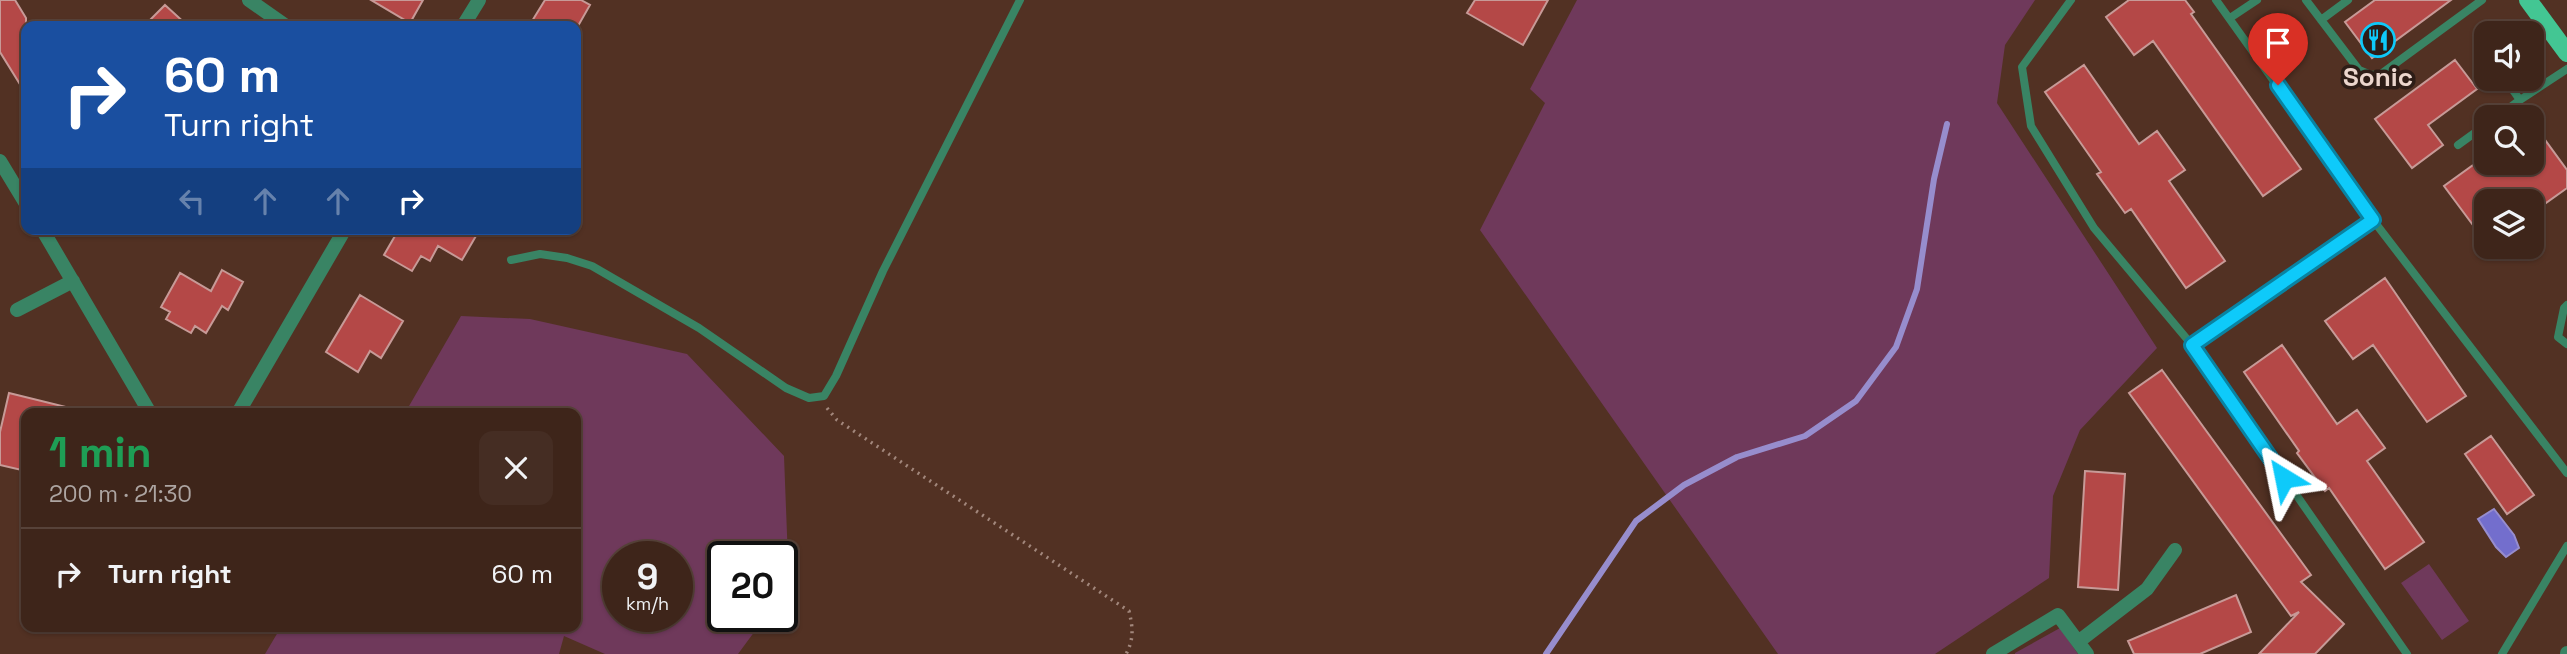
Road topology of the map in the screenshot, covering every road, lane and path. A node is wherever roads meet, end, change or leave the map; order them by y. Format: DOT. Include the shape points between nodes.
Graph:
graph roads {
  1 [pos="249,0"];
  2 [pos="479,0"];
  3 [pos="1020,0"];
  4 [pos="2071,0"];
  5 [pos="2216,0"];
  6 [pos="2257,0"];
  7 [pos="2306,0"];
  8 [pos="2348,0"];
  9 [pos="2528,0"];
  10 [pos="2477,1"];
  11 [pos="2230,18"];
  12 [pos="2321,20"];
  13 [pos="279,21"];
  14 [pos="466,21"];
  15 [pos="2567,53"];
  16 [pos="2567,69"];
  17 [pos="2514,91"];
  18 [pos="2520,100"];
  19 [pos="2513,105"];
  20 [pos="2474,133"];
  21 [pos="2458,145"];
  22 [pos="0,161"];
  23 [pos="21,196"];
  24 [pos="2373,220"];
  25 [pos="46,235"];
  26 [pos="342,235"];
  27 [pos="511,260"];
  28 [pos="73,281"];
  29 [pos="2567,304"];
  30 [pos="17,310"];
  31 [pos="2567,344"];
  32 [pos="2192,345"];
  33 [pos="818,398"];
  34 [pos="147,408"];
  35 [pos="241,408"];
  36 [pos="2567,473"];
  37 [pos="2567,546"];
  38 [pos="2175,550"];
  39 [pos="2082,648"];
  40 [pos="1126,654"];
  41 [pos="1993,654"];
  42 [pos="2407,654"];
  43 [pos="2502,654"];
  1 -- 13 [label="street"];
  2 -- 14 [label="street"];
  3 -- 33 [label="lane" via="887,262 836,376"];
  4 -- 32 [label="lane" via="2022,68 2031,127 2094,228"];
  5 -- 11 [label="lane"];
  6 -- 11 [label="lane"];
  7 -- 12 [label="lane"];
  8 -- 12 [label="lane"];
  9 -- 15 [label="main road"];
  10 -- 12 [label="lane" via="2381,74 2359,69"];
  11 -- 24 [label="lane"];
  16 -- 18 [label="lane"];
  17 -- 18 [label="lane"];
  18 -- 19 [label="lane"];
  20 -- 21 [label="lane"];
  22 -- 23 [label="street"];
  24 -- 32 [label="lane"];
  24 -- 36 [label="lane"];
  25 -- 28 [label="street"];
  26 -- 35 [label="street"];
  27 -- 33 [label="lane" via="540,254 592,266 699,328 786,388"];
  28 -- 30 [label="street"];
  28 -- 34 [label="street"];
  29 -- 31 [label="lane" via="2558,337"];
  32 -- 42 [label="lane"];
  33 -- 40 [label="path" via="837,420 1129,611 1133,628"];
  37 -- 43 [label="lane"];
  38 -- 39 [label="street" via="2147,589"];
  39 -- 41 [label="street" via="2058,615"];
}
